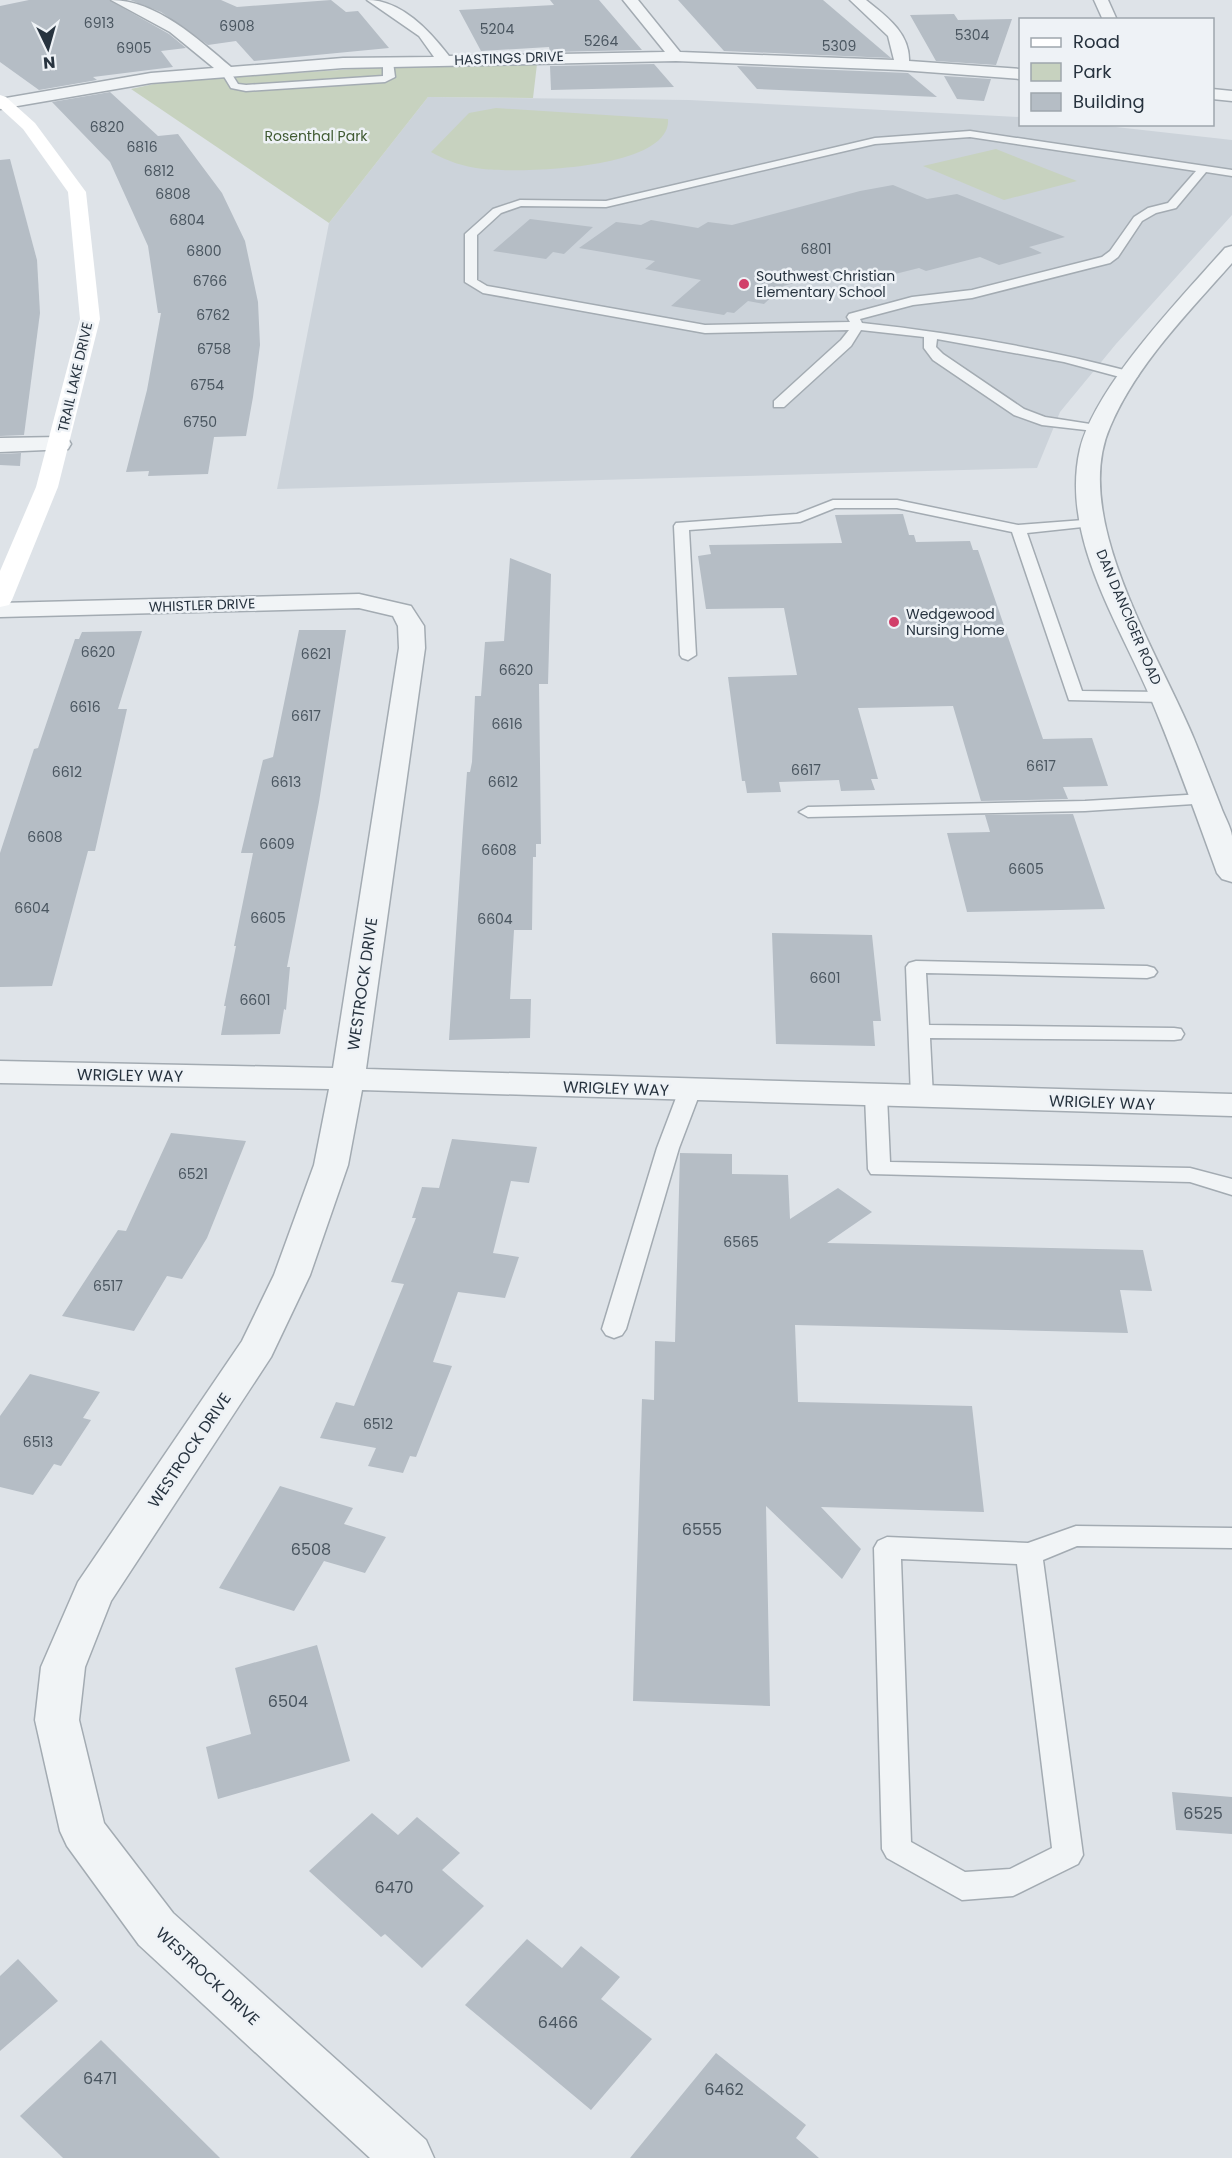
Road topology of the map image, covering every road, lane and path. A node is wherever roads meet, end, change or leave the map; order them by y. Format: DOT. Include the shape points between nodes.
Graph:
graph roads {
  1 [pos="118,0"];
  2 [pos="374,0"];
  3 [pos="630,0"];
  4 [pos="857,0"];
  5 [pos="1101,0"];
  6 [pos="1109,18"];
  7 [pos="676,56"];
  8 [pos="444,60"];
  9 [pos="901,65"];
  10 [pos="225,70"];
  11 [pos="1019,74"];
  12 [pos="1214,94"];
  13 [pos="1232,96"];
  14 [pos="2,102"];
  15 [pos="1204,168"];
  16 [pos="1232,173"];
  17 [pos="1232,252"];
  18 [pos="858,326"];
  19 [pos="931,334"];
  20 [pos="1131,376"];
  21 [pos="779,404"];
  22 [pos="1098,429"];
  23 [pos="60,444"];
  24 [pos="0,445"];
  25 [pos="1092,522"];
  26 [pos="1018,529"];
  27 [pos="0,600"];
  28 [pos="0,610"];
  29 [pos="402,611"];
  30 [pos="688,655"];
  31 [pos="1163,697"];
  32 [pos="1203,799"];
  33 [pos="808,812"];
  34 [pos="1232,873"];
  35 [pos="1147,972"];
  36 [pos="917,1031"];
  37 [pos="1174,1034"];
  38 [pos="0,1072"];
  39 [pos="348,1079"];
  40 [pos="690,1090"];
  41 [pos="876,1096"];
  42 [pos="922,1097"];
  43 [pos="1232,1105"];
  44 [pos="1232,1187"];
  45 [pos="614,1329"];
  46 [pos="1232,1538"];
  47 [pos="1029,1554"];
  48 [pos="408,2158"];
  1 -- 10 [label="street" via="175,29"];
  2 -- 8 [label="street" via="424,33"];
  3 -- 7 [label="street"];
  4 -- 9 [label="street" via="888,25 902,43"];
  5 -- 6 [label="street"];
  7 -- 8 [label="street, HASTINGS DRIVE"];
  7 -- 9 [label="street, HASTINGS DRIVE"];
  8 -- 10 [label="street, HASTINGS DRIVE"];
  9 -- 11 [label="street, HASTINGS DRIVE"];
  10 -- 14 [label="street, HASTINGS DRIVE"];
  12 -- 13 [label="street"];
  14 -- 23 [label="street, TRAIL LAKE DRIVE" via="29,126 77,192 90,319"];
  15 -- 16 [label="lane"];
  15 -- 18 [label="lane" via="1172,206 1152,210 1138,219 1106,260 972,294 912,301 866,312 853,317"];
  15 -- 18 [label="lane" via="970,134 896,138 606,204 520,203 497,211 471,234 471,282 483,289 705,329"];
  17 -- 20 [label="street, DAN DANCIGER ROAD"];
  18 -- 19 [label="lane"];
  18 -- 21 [label="lane" via="846,343"];
  19 -- 20 [label="lane" via="1065,358"];
  19 -- 22 [label="lane" via="930,348 938,357 1019,412"];
  20 -- 22 [label="street, DAN DANCIGER ROAD"];
  22 -- 25 [label="street, DAN DANCIGER ROAD" via="1088,478"];
  23 -- 24 [label="street"];
  23 -- 27 [label="street, TRAIL LAKE DRIVE" via="47,487"];
  25 -- 26 [label="lane"];
  25 -- 31 [label="street, DAN DANCIGER ROAD" via="1102,557"];
  26 -- 30 [label="lane" via="897,504 833,504 800,518 681,526"];
  26 -- 31 [label="lane" via="1075,696"];
  28 -- 29 [label="street, WHISTLER DRIVE" via="359,601"];
  29 -- 39 [label="street, WESTROCK DRIVE" via="411,626 412,648"];
  31 -- 32 [label="street, DAN DANCIGER ROAD"];
  32 -- 33 [label="lane" via="1086,806"];
  32 -- 34 [label="street, DAN DANCIGER ROAD"];
  35 -- 36 [label="lane" via="916,968"];
  36 -- 37 [label="lane"];
  36 -- 42 [label="lane"];
  38 -- 39 [label="street, WRIGLEY WAY"];
  39 -- 40 [label="street, WRIGLEY WAY"];
  39 -- 48 [label="street, WESTROCK DRIVE" via="331,1165 292,1275 258,1347 93,1594 63,1667 57,1720 83,1831 156,1929"];
  40 -- 41 [label="street, WRIGLEY WAY"];
  40 -- 45 [label="lane" via="668,1148"];
  41 -- 42 [label="street, WRIGLEY WAY"];
  41 -- 44 [label="lane" via="879,1169 1190,1175"];
  42 -- 43 [label="street, WRIGLEY WAY"];
  46 -- 47 [label="lane" via="1076,1536"];
  47 -- 47 [label="lane" via="887,1548 897,1849 962,1886 1013,1882 1068,1855"];
}
